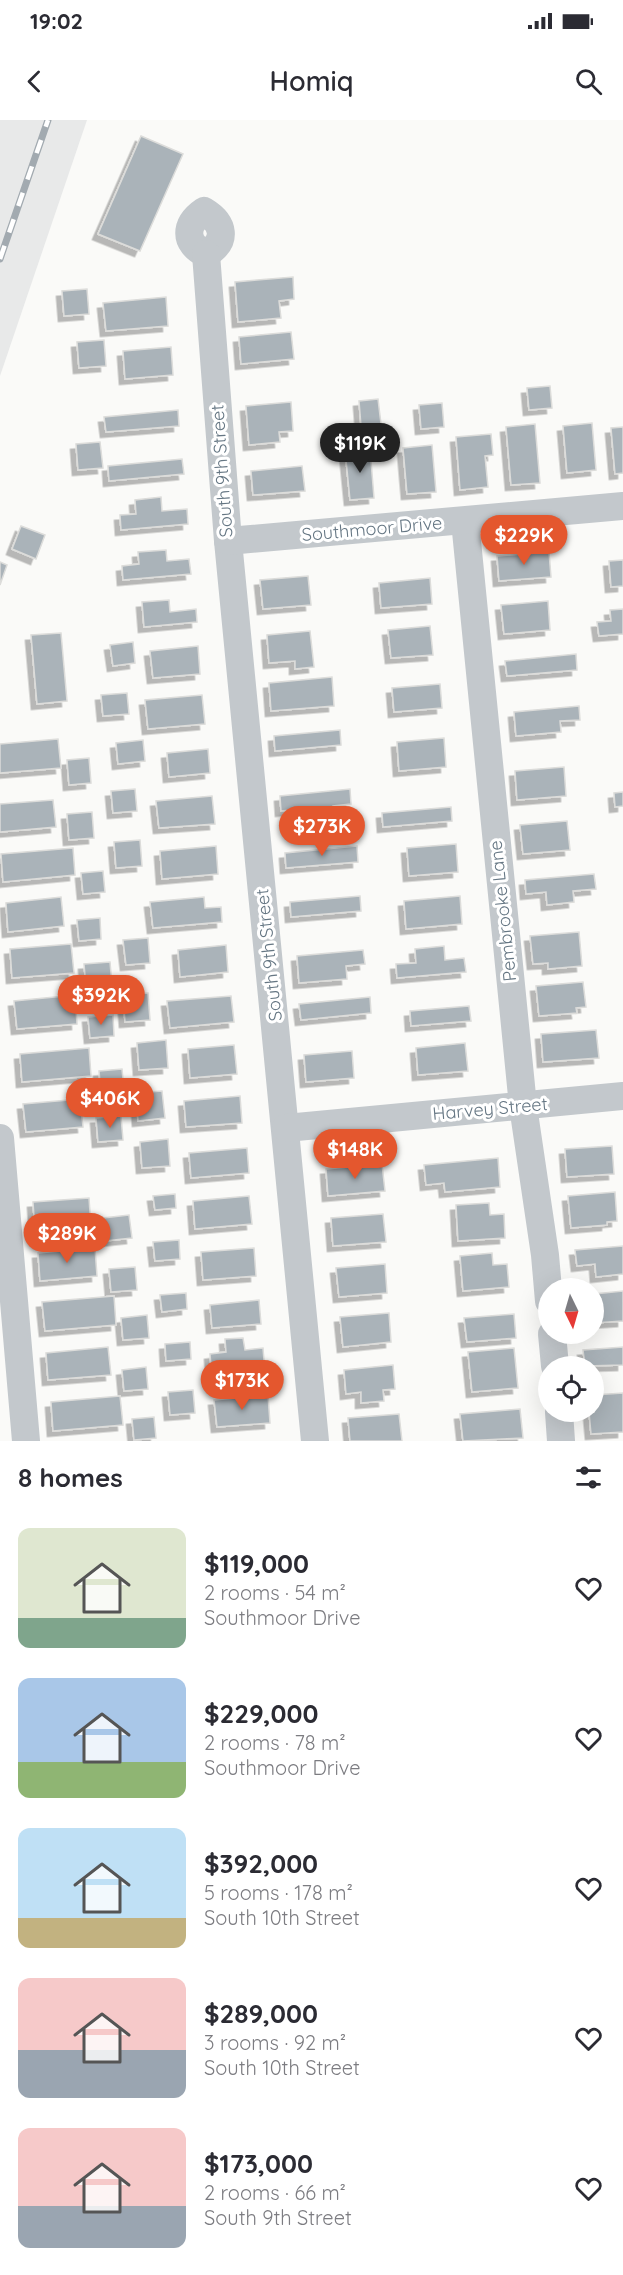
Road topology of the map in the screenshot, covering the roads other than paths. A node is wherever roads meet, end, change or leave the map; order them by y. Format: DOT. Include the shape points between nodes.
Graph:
graph roads {
  1 [pos="206,254"];
  2 [pos="623,506"];
  3 [pos="465,521"];
  4 [pos="228,541"];
  5 [pos="623,1096"];
  6 [pos="523,1106"];
  7 [pos="286,1128"];
  8 [pos="0,1138"];
  9 [pos="547,1278"];
  10 [pos="560,1422"];
  11 [pos="26,1441"];
  12 [pos="315,1441"];
  13 [pos="561,1441"];
  1 -- 4 [label="street, South 9th Street"];
  2 -- 3 [label="street, Southmoor Drive"];
  3 -- 4 [label="street, Southmoor Drive"];
  3 -- 6 [label="street, Pembrooke Lane"];
  4 -- 7 [label="street, South 9th Street"];
  5 -- 6 [label="street, Harvey Street"];
  6 -- 7 [label="street, Harvey Street"];
  6 -- 9 [label="street, Pembrooke Lane"];
  7 -- 12 [label="street, South 9th Street"];
  8 -- 11 [label="street"];
  10 -- 13 [label="street"];
}
